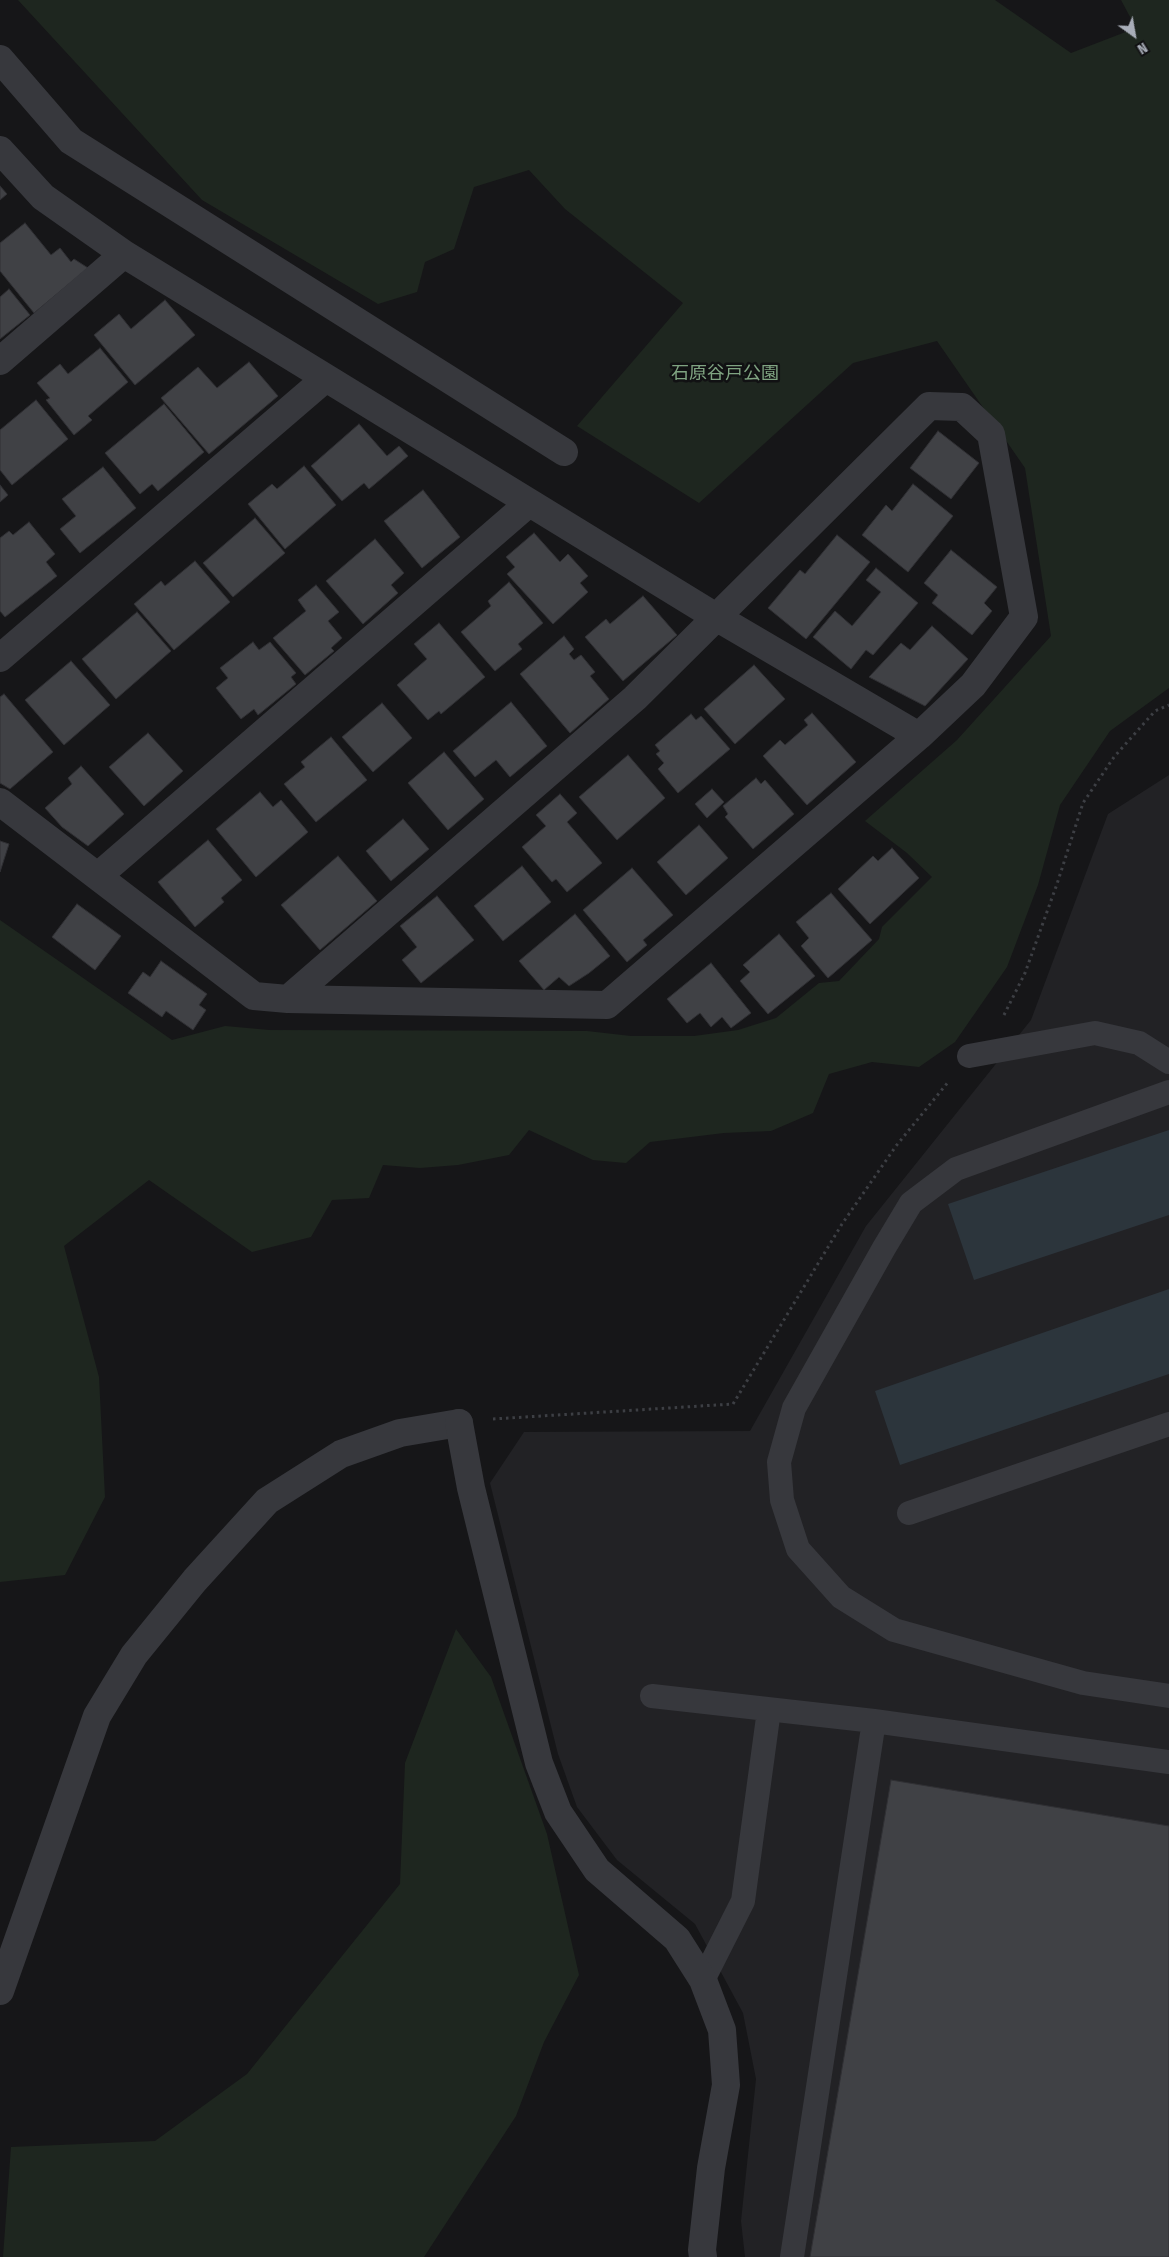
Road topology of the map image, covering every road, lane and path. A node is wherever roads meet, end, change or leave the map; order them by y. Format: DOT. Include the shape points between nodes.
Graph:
graph roads {
  1 [pos="0,59"];
  2 [pos="0,150"];
  3 [pos="124,254"];
  4 [pos="0,361"];
  5 [pos="326,378"];
  6 [pos="564,452"];
  7 [pos="529,503"];
  8 [pos="716,617"];
  9 [pos="0,658"];
  10 [pos="1169,705"];
  11 [pos="920,736"];
  12 [pos="0,802"];
  13 [pos="98,876"];
  14 [pos="288,999"];
  15 [pos="969,1056"];
  16 [pos="1169,1062"];
  17 [pos="1169,1092"];
  18 [pos="459,1423"];
  19 [pos="1169,1424"];
  20 [pos="909,1513"];
  21 [pos="652,1696"];
  22 [pos="1169,1696"];
  23 [pos="769,1710"];
  24 [pos="874,1721"];
  25 [pos="1169,1762"];
  26 [pos="703,1980"];
  27 [pos="0,1991"];
  28 [pos="704,2257"];
  29 [pos="792,2257"];
  1 -- 6 [label="street" via="71,142"];
  2 -- 3 [label="street" via="43,198"];
  3 -- 4 [label="street"];
  3 -- 5 [label="street"];
  5 -- 7 [label="street"];
  5 -- 9 [label="street"];
  7 -- 8 [label="street"];
  7 -- 13 [label="street"];
  8 -- 11 [label="street"];
  8 -- 11 [label="street" via="928,406 962,407 991,434 1024,617 974,685"];
  8 -- 14 [label="street" via="635,698"];
  10 -- 15 [label="path" via="1155,711 1114,756 1083,803 1025,973 1004,1014"];
  11 -- 14 [label="street" via="608,1005"];
  12 -- 13 [label="street"];
  13 -- 14 [label="street" via="254,996"];
  15 -- 16 [label="lane" via="1094,1033 1138,1043"];
  15 -- 18 [label="path" via="896,1146 842,1224 733,1404"];
  17 -- 22 [label="lane" via="956,1169 911,1203 794,1408 779,1462 782,1500 798,1549 841,1597 894,1630 1083,1683"];
  18 -- 26 [label="street" via="470,1488 539,1763 558,1812 597,1870 677,1939"];
  18 -- 27 [label="street" via="400,1433 341,1454 267,1501 195,1580 134,1655 97,1716"];
  19 -- 20 [label="lane"];
  21 -- 23 [label="lane"];
  23 -- 24 [label="lane"];
  23 -- 26 [label="lane" via="743,1901"];
  24 -- 25 [label="lane"];
  24 -- 29 [label="lane"];
  26 -- 28 [label="street" via="722,2030 726,2085 711,2168 702,2250"];
}
